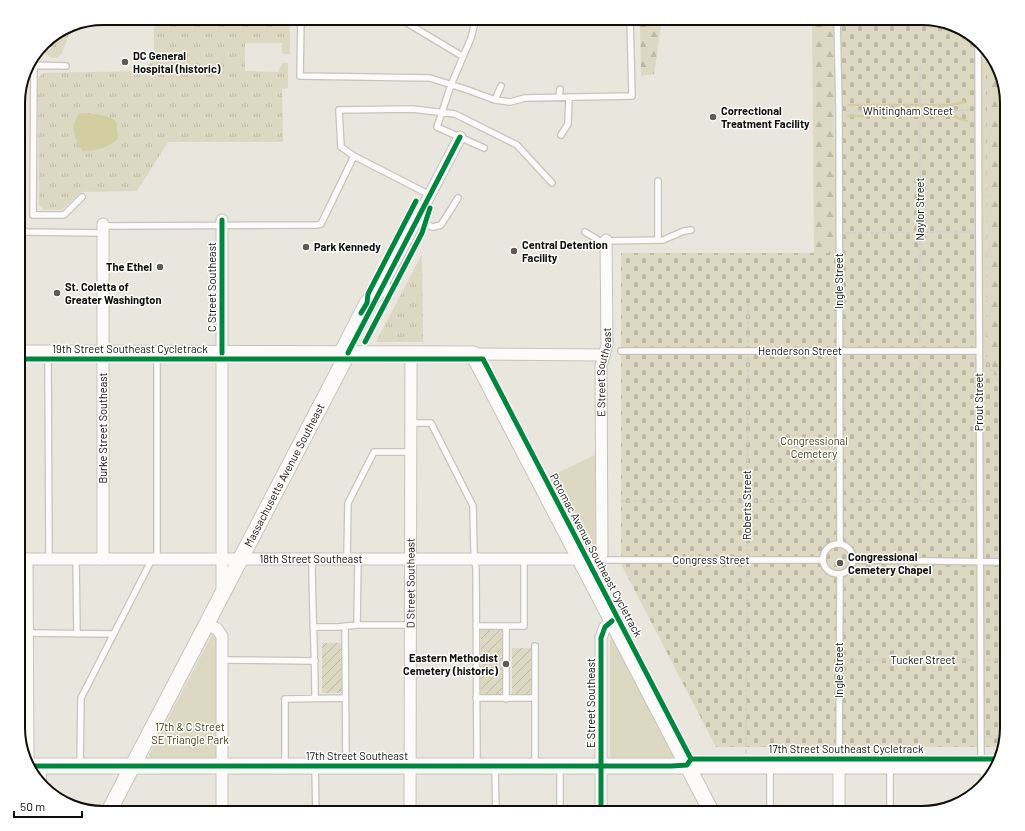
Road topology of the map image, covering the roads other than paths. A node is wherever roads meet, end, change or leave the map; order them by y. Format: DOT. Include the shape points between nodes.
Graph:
graph roads {
  1 [pos="301,25"];
  2 [pos="409,25"];
  3 [pos="474,25"];
  4 [pos="630,25"];
  5 [pos="837,25"];
  6 [pos="978,49"];
  7 [pos="462,56"];
  8 [pos="34,66"];
  9 [pos="66,66"];
  10 [pos="451,85"];
  11 [pos="501,86"];
  12 [pos="560,89"];
  13 [pos="559,97"];
  14 [pos="569,97"];
  15 [pos="495,100"];
  16 [pos="442,111"];
  17 [pos="561,135"];
  18 [pos="460,137"];
  19 [pos="484,148"];
  20 [pos="354,156"];
  21 [pos="658,181"];
  22 [pos="552,182"];
  23 [pos="430,195"];
  24 [pos="82,197"];
  25 [pos="458,198"];
  26 [pos="416,222"];
  27 [pos="222,223"];
  28 [pos="103,228"];
  29 [pos="691,230"];
  30 [pos="25,231"];
  31 [pos="585,232"];
  32 [pos="606,240"];
  33 [pos="658,240"];
  34 [pos="383,286"];
  35 [pos="621,351"];
  36 [pos="839,351"];
  37 [pos="979,351"];
  38 [pos="25,353"];
  39 [pos="48,353"];
  40 [pos="157,353"];
  41 [pos="222,353"];
  42 [pos="344,353"];
  43 [pos="411,353"];
  44 [pos="103,354"];
  45 [pos="473,354"];
  46 [pos="604,355"];
  47 [pos="411,423"];
  48 [pos="411,452"];
  49 [pos="840,544"];
  50 [pos="25,559"];
  51 [pos="49,559"];
  52 [pos="76,559"];
  53 [pos="103,559"];
  54 [pos="154,559"];
  55 [pos="222,559"];
  56 [pos="241,559"];
  57 [pos="312,559"];
  58 [pos="352,559"];
  59 [pos="411,559"];
  60 [pos="475,560"];
  61 [pos="524,560"];
  62 [pos="600,560"];
  63 [pos="823,560"];
  64 [pos="854,560"];
  65 [pos="980,561"];
  66 [pos="1000,562"];
  67 [pos="583,564"];
  68 [pos="840,574"];
  69 [pos="222,595"];
  70 [pos="25,596"];
  71 [pos="612,621"];
  72 [pos="206,624"];
  73 [pos="358,625"];
  74 [pos="410,625"];
  75 [pos="345,626"];
  76 [pos="476,626"];
  77 [pos="506,626"];
  78 [pos="313,627"];
  79 [pos="27,633"];
  80 [pos="77,634"];
  81 [pos="113,634"];
  82 [pos="535,646"];
  83 [pos="222,660"];
  84 [pos="315,661"];
  85 [pos="315,698"];
  86 [pos="345,698"];
  87 [pos="476,698"];
  88 [pos="506,698"];
  89 [pos="535,698"];
  90 [pos="27,743"];
  91 [pos="687,765"];
  92 [pos="770,765"];
  93 [pos="35,766"];
  94 [pos="43,766"];
  95 [pos="80,766"];
  96 [pos="133,766"];
  97 [pos="222,766"];
  98 [pos="285,766"];
  99 [pos="315,766"];
  100 [pos="346,766"];
  101 [pos="410,766"];
  102 [pos="477,766"];
  103 [pos="495,766"];
  104 [pos="535,766"];
  105 [pos="560,766"];
  106 [pos="601,766"];
  107 [pos="839,766"];
  108 [pos="890,766"];
  109 [pos="988,766"];
  110 [pos="43,778"];
  111 [pos="113,806"];
  112 [pos="222,806"];
  113 [pos="316,806"];
  114 [pos="410,806"];
  115 [pos="496,806"];
  116 [pos="560,806"];
  117 [pos="601,806"];
  118 [pos="708,806"];
  119 [pos="770,806"];
  120 [pos="839,806"];
  121 [pos="890,806"];
  1 -- 10 [label="lane" via="300,76 430,78"];
  2 -- 7 [label="lane"];
  3 -- 7 [label="lane" via="471,38"];
  4 -- 14 [label="lane" via="632,96"];
  5 -- 36 [label="lane, Ingle Street"];
  6 -- 37 [label="lane, Prout Street"];
  7 -- 10 [label="lane"];
  8 -- 9 [label="lane"];
  8 -- 24 [label="lane" via="33,215 64,215"];
  10 -- 15 [label="lane"];
  10 -- 16 [label="lane"];
  11 -- 15 [label="lane"];
  12 -- 13 [label="lane"];
  13 -- 14 [label="lane"];
  13 -- 15 [label="lane" via="525,98 510,102"];
  14 -- 17 [label="lane" via="568,124"];
  16 -- 18 [label="lane" via="437,127"];
  16 -- 20 [label="lane" via="339,110 341,147"];
  16 -- 22 [label="lane" via="455,114 517,145"];
  18 -- 19 [label="lane"];
  18 -- 23 [label="street"];
  20 -- 23 [label="lane"];
  20 -- 27 [label="lane" via="321,224"];
  21 -- 33 [label="lane"];
  23 -- 26 [label="street"];
  25 -- 26 [label="lane" via="441,225 433,227"];
  26 -- 34 [label="street"];
  27 -- 28 [label="lane"];
  27 -- 41 [label="street, C Street Southeast"];
  28 -- 30 [label="lane"];
  28 -- 44 [label="street, Burke Street Southeast"];
  29 -- 33 [label="lane"];
  31 -- 32 [label="lane" via="600,241"];
  32 -- 33 [label="lane"];
  32 -- 46 [label="street, E Street Southeast" via="607,345"];
  34 -- 42 [label="main road, Massachusetts Avenue Southeast" via="366,303"];
  35 -- 36 [label="lane, Henderson Street"];
  36 -- 37 [label="lane, Henderson Street"];
  36 -- 49 [label="lane, Ingle Street"];
  37 -- 65 [label="lane, Prout Street"];
  38 -- 39 [label="main road"];
  39 -- 44 [label="main road"];
  39 -- 51 [label="lane"];
  40 -- 41 [label="main road"];
  40 -- 44 [label="main road"];
  40 -- 54 [label="lane"];
  41 -- 42 [label="main road"];
  41 -- 55 [label="street, C Street Southeast"];
  42 -- 43 [label="main road"];
  42 -- 56 [label="main road, Massachusetts Avenue Southeast"];
  43 -- 45 [label="main road"];
  43 -- 47 [label="street, D Street Southeast"];
  44 -- 53 [label="street, Burke Street Southeast"];
  45 -- 46 [label="street"];
  45 -- 67 [label="main road"];
  46 -- 62 [label="street, E Street Southeast" via="601,366"];
  47 -- 48 [label="street, D Street Southeast"];
  47 -- 60 [label="lane" via="431,423 473,506"];
  48 -- 58 [label="lane" via="374,452 348,503"];
  48 -- 59 [label="street, D Street Southeast"];
  49 -- 63 [label="lane" via="826,550"];
  49 -- 64 [label="lane" via="851,551"];
  50 -- 51 [label="street, 18th Street Southeast"];
  51 -- 52 [label="street, 18th Street Southeast"];
  52 -- 53 [label="street, 18th Street Southeast"];
  52 -- 80 [label="lane"];
  53 -- 54 [label="street, 18th Street Southeast"];
  54 -- 55 [label="street, 18th Street Southeast"];
  54 -- 81 [label="lane"];
  55 -- 56 [label="street, 18th Street Southeast"];
  55 -- 69 [label="street, C Street Southeast"];
  56 -- 57 [label="street, 18th Street Southeast"];
  56 -- 69 [label="main road, Massachusetts Avenue Southeast"];
  57 -- 58 [label="street, 18th Street Southeast"];
  57 -- 78 [label="lane"];
  58 -- 59 [label="street, 18th Street Southeast"];
  58 -- 73 [label="lane"];
  59 -- 60 [label="street, 18th Street Southeast"];
  59 -- 74 [label="street, D Street Southeast"];
  60 -- 61 [label="street, 18th Street Southeast"];
  60 -- 76 [label="lane"];
  61 -- 67 [label="street, 18th Street Southeast"];
  61 -- 77 [label="lane" via="524,626"];
  62 -- 63 [label="lane, Congress Street"];
  62 -- 67 [label="street"];
  63 -- 68 [label="lane" via="830,572"];
  64 -- 65 [label="lane"];
  64 -- 68 [label="lane" via="851,568"];
  65 -- 66 [label="lane"];
  65 -- 109 [label="lane, Prout Street" via="980,736"];
  67 -- 71 [label="main road"];
  68 -- 107 [label="lane, Ingle Street"];
  69 -- 72 [label="main road, Massachusetts Avenue Southeast"];
  70 -- 79 [label="street"];
  71 -- 91 [label="main road"];
  71 -- 106 [label="street, E Street Southeast" via="605,627 601,638"];
  72 -- 83 [label="street" via="221,633"];
  72 -- 96 [label="main road, Massachusetts Avenue Southeast"];
  73 -- 74 [label="lane"];
  73 -- 75 [label="lane"];
  74 -- 101 [label="street, D Street Southeast"];
  75 -- 78 [label="lane"];
  75 -- 86 [label="lane"];
  76 -- 77 [label="lane"];
  76 -- 87 [label="lane"];
  77 -- 88 [label="lane"];
  78 -- 84 [label="lane"];
  79 -- 80 [label="lane"];
  79 -- 90 [label="street"];
  80 -- 81 [label="lane"];
  81 -- 95 [label="lane" via="81,698"];
  82 -- 89 [label="lane"];
  83 -- 84 [label="lane"];
  83 -- 97 [label="street"];
  84 -- 85 [label="lane"];
  85 -- 86 [label="lane"];
  85 -- 98 [label="lane" via="286,698"];
  86 -- 100 [label="lane"];
  87 -- 88 [label="lane"];
  87 -- 102 [label="lane"];
  88 -- 89 [label="lane"];
  89 -- 104 [label="lane"];
  91 -- 92 [label="main road, 17th Street Southeast"];
  91 -- 106 [label="main road, 17th Street Southeast"];
  91 -- 118 [label="main road"];
  92 -- 107 [label="main road, 17th Street Southeast"];
  92 -- 119 [label="lane"];
  93 -- 94 [label="main road, 17th Street Southeast"];
  94 -- 95 [label="main road, 17th Street Southeast"];
  94 -- 110 [label="lane"];
  95 -- 96 [label="main road, 17th Street Southeast"];
  96 -- 97 [label="main road, 17th Street Southeast"];
  96 -- 111 [label="main road, Massachusetts Avenue Southeast"];
  97 -- 98 [label="main road, 17th Street Southeast"];
  97 -- 112 [label="street"];
  98 -- 99 [label="main road, 17th Street Southeast"];
  99 -- 100 [label="main road, 17th Street Southeast"];
  99 -- 113 [label="lane"];
  100 -- 101 [label="main road, 17th Street Southeast"];
  101 -- 102 [label="main road, 17th Street Southeast"];
  101 -- 114 [label="street, D Street Southeast"];
  102 -- 103 [label="main road, 17th Street Southeast"];
  103 -- 104 [label="main road, 17th Street Southeast"];
  103 -- 115 [label="lane"];
  104 -- 105 [label="main road, 17th Street Southeast"];
  105 -- 106 [label="main road, 17th Street Southeast"];
  105 -- 116 [label="lane"];
  106 -- 117 [label="street, E Street Southeast"];
  107 -- 108 [label="main road, 17th Street Southeast"];
  107 -- 120 [label="street"];
  108 -- 109 [label="main road, 17th Street Southeast"];
  108 -- 121 [label="lane"];
}
